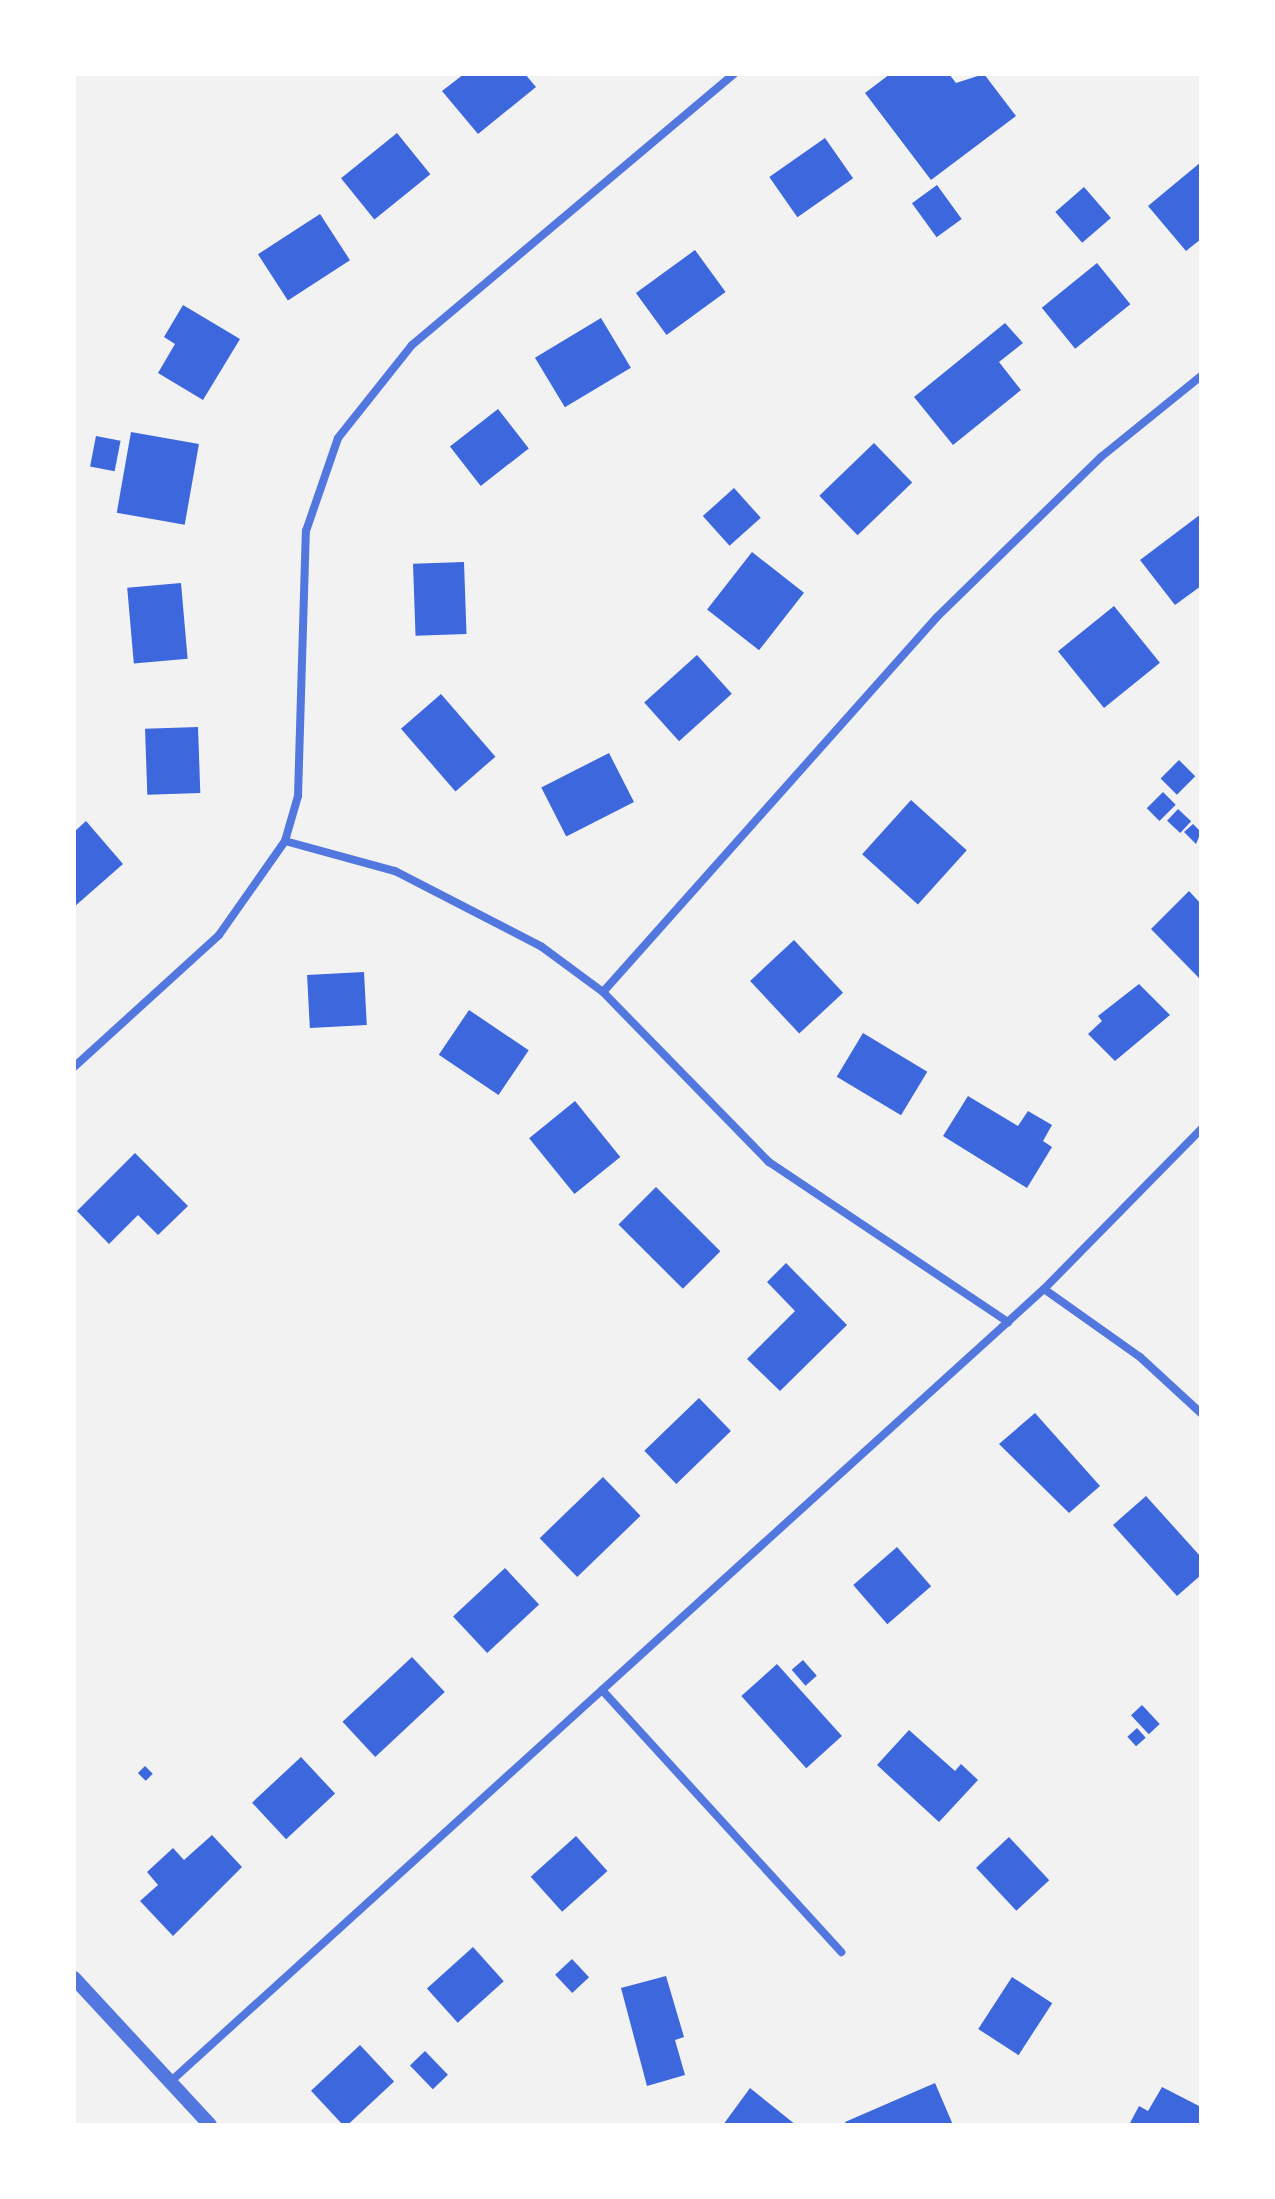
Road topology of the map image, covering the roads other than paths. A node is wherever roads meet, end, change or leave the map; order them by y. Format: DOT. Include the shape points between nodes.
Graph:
graph roads {
  1 [pos="734,74"];
  2 [pos="1201,376"];
  3 [pos="285,841"];
  4 [pos="603,992"];
  5 [pos="74,1067"];
  6 [pos="1201,1129"];
  7 [pos="1044,1289"];
  8 [pos="1008,1322"];
  9 [pos="1201,1413"];
  10 [pos="602,1690"];
  11 [pos="841,1952"];
  12 [pos="74,1978"];
  13 [pos="170,2082"];
  14 [pos="210,2125"];
  1 -- 3 [label="street" via="412,345 338,438 306,531 298,796"];
  2 -- 4 [label="street" via="1101,457 937,617"];
  3 -- 4 [label="street" via="395,871 474,907"];
  3 -- 5 [label="street" via="219,935"];
  4 -- 8 [label="street" via="769,1162"];
  6 -- 7 [label="street"];
  7 -- 8 [label="street"];
  7 -- 9 [label="street" via="1140,1357"];
  8 -- 10 [label="street"];
  10 -- 11 [label="street"];
  10 -- 13 [label="street"];
  12 -- 13 [label="street"];
  13 -- 14 [label="street"];
}
